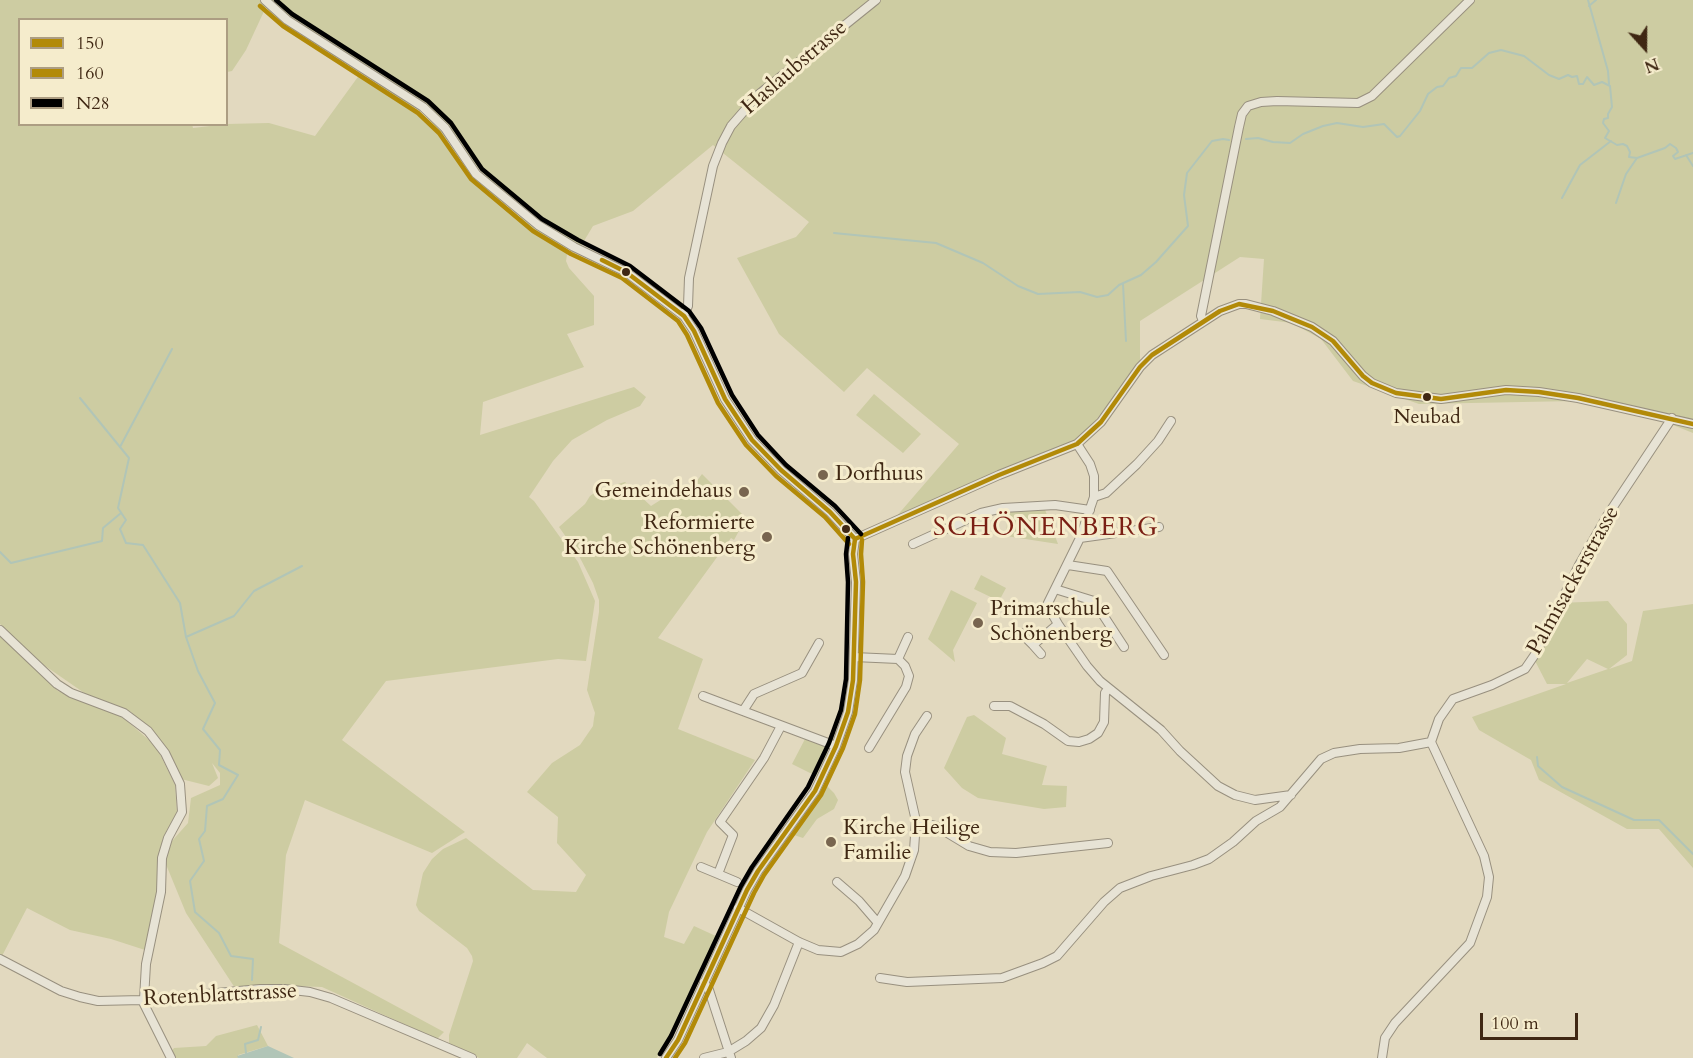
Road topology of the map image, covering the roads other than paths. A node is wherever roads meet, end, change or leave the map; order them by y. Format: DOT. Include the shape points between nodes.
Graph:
graph roads {
  1 [pos="265,0"];
  2 [pos="876,0"];
  3 [pos="1470,0"];
  4 [pos="684,316"];
  5 [pos="1203,321"];
  6 [pos="1672,418"];
  7 [pos="1171,422"];
  8 [pos="1693,424"];
  9 [pos="1077,444"];
  10 [pos="1094,497"];
  11 [pos="1090,510"];
  12 [pos="1159,527"];
  13 [pos="1080,538"];
  14 [pos="855,539"];
  15 [pos="913,544"];
  16 [pos="1068,565"];
  17 [pos="1055,590"];
  18 [pos="1058,624"];
  19 [pos="0,630"];
  20 [pos="1021,633"];
  21 [pos="908,637"];
  22 [pos="819,643"];
  23 [pos="1033,645"];
  24 [pos="1124,647"];
  25 [pos="1041,654"];
  26 [pos="1164,655"];
  27 [pos="854,657"];
  28 [pos="898,659"];
  29 [pos="1108,688"];
  30 [pos="703,696"];
  31 [pos="994,706"];
  32 [pos="743,711"];
  33 [pos="927,716"];
  34 [pos="781,726"];
  35 [pos="1431,742"];
  36 [pos="837,746"];
  37 [pos="869,748"];
  38 [pos="1292,795"];
  39 [pos="916,821"];
  40 [pos="1108,843"];
  41 [pos="701,867"];
  42 [pos="718,874"];
  43 [pos="737,882"];
  44 [pos="837,882"];
  45 [pos="738,908"];
  46 [pos="878,923"];
  47 [pos="799,942"];
  48 [pos="0,959"];
  49 [pos="880,978"];
  50 [pos="704,982"];
  51 [pos="143,999"];
  52 [pos="729,1055"];
  53 [pos="171,1058"];
  54 [pos="472,1058"];
  55 [pos="666,1058"];
  56 [pos="704,1058"];
  57 [pos="1382,1058"];
  1 -- 4 [label="street" via="287,20 423,107 489,186 555,237 626,272"];
  2 -- 4 [label="street, Haslaubstrasse" via="758,95 731,126 713,166"];
  3 -- 5 [label="street" via="1372,96 1358,103 1277,101 1248,106 1242,114"];
  4 -- 14 [label="street" via="725,399 752,440"];
  5 -- 6 [label="street" via="1239,304 1287,316 1328,337 1372,383 1408,396 1452,399 1506,390 1539,392"];
  5 -- 9 [label="street" via="1146,361 1101,422"];
  6 -- 8 [label="street"];
  6 -- 35 [label="street, Palmisackerstrasse" via="1607,516 1525,669 1453,699 1439,719"];
  7 -- 10 [label="street" via="1137,464 1106,493"];
  9 -- 10 [label="street" via="1094,476"];
  9 -- 14 [label="street"];
  10 -- 11 [label="street"];
  11 -- 13 [label="street"];
  11 -- 15 [label="street" via="1055,505 1003,508 981,513"];
  12 -- 13 [label="street"];
  13 -- 16 [label="street"];
  14 -- 27 [label="street"];
  16 -- 17 [label="street"];
  16 -- 26 [label="street" via="1107,571"];
  17 -- 18 [label="street" via="1047,605"];
  17 -- 24 [label="street" via="1094,601"];
  18 -- 23 [label="street"];
  18 -- 29 [label="street" via="1093,675"];
  19 -- 51 [label="street" via="57,684 124,713 148,731 165,753 180,784 182,812 162,858 161,892"];
  20 -- 23 [label="street"];
  21 -- 28 [label="street"];
  22 -- 32 [label="street" via="802,673 754,694"];
  23 -- 25 [label="street"];
  27 -- 28 [label="street"];
  27 -- 36 [label="street" via="848,711"];
  28 -- 37 [label="street" via="909,676 906,687"];
  29 -- 31 [label="street" via="1104,722 1098,733 1078,742 1068,741 1025,712 1010,706"];
  29 -- 38 [label="street" via="1161,730 1218,786 1255,800"];
  30 -- 32 [label="street"];
  32 -- 34 [label="street"];
  33 -- 39 [label="street" via="915,734 905,772"];
  34 -- 36 [label="street"];
  34 -- 42 [label="street" via="720,822 733,835"];
  35 -- 38 [label="street" via="1334,753 1321,759"];
  35 -- 57 [label="street" via="1484,856 1489,877 1486,897 1470,943 1395,1023 1385,1038"];
  36 -- 45 [label="street" via="815,791 758,871"];
  38 -- 49 [label="street" via="1209,859 1120,888 1057,956 1043,963 1002,978 907,982"];
  39 -- 40 [label="street" via="936,826 969,846 990,852"];
  39 -- 46 [label="street" via="914,850 905,876"];
  41 -- 42 [label="street"];
  42 -- 43 [label="street"];
  44 -- 46 [label="street"];
  45 -- 47 [label="street"];
  45 -- 50 [label="street"];
  46 -- 47 [label="street" via="858,944 841,952 818,950"];
  47 -- 52 [label="street" via="774,1005 760,1028"];
  48 -- 51 [label="street, Rotenblattstrasse" via="80,997 98,1001"];
  50 -- 52 [label="street"];
  50 -- 55 [label="street"];
  51 -- 53 [label="street"];
  51 -- 54 [label="street, Rotenblattstrasse" via="260,989 310,992"];
  52 -- 56 [label="street"];
}
